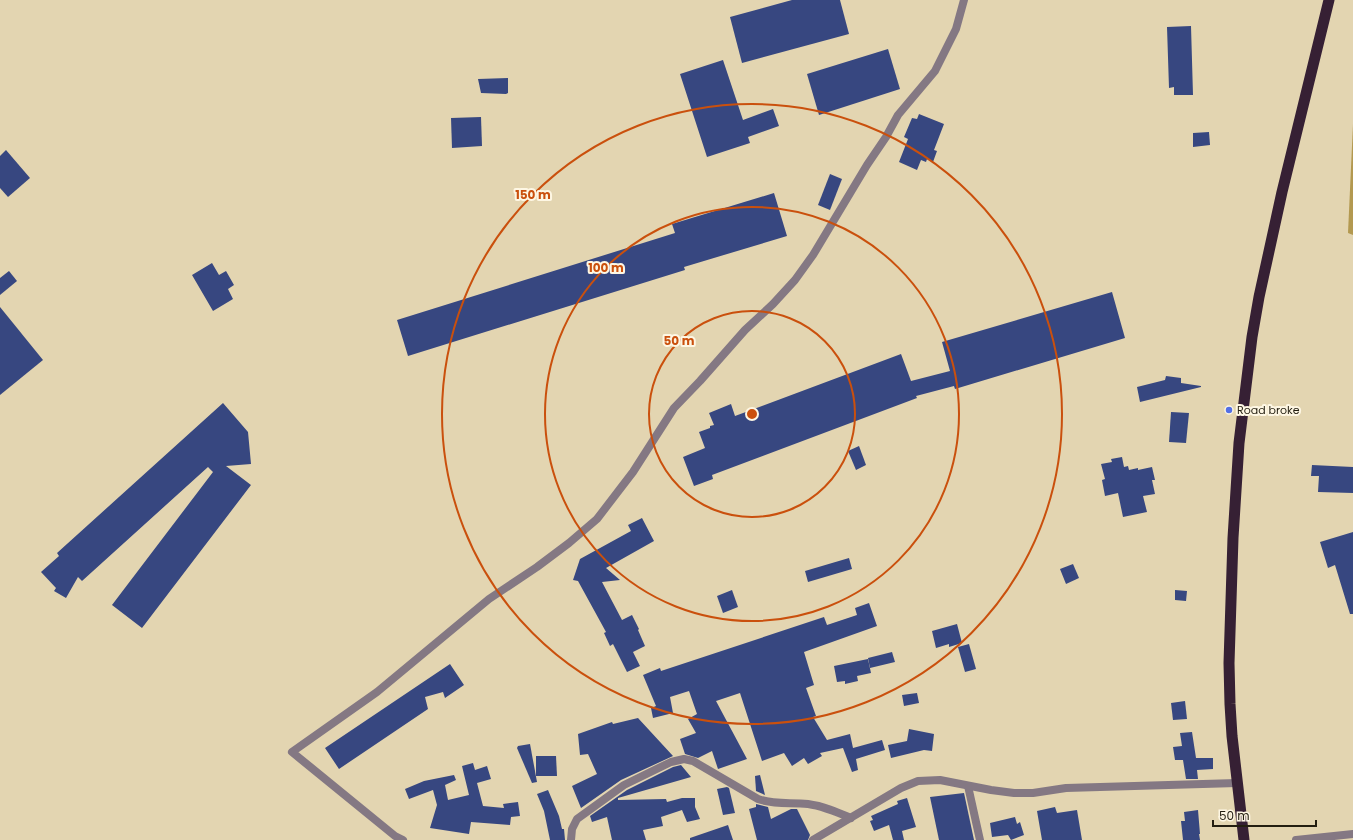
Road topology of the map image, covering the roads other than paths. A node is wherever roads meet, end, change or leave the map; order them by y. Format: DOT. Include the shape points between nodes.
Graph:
graph roads {
  1 [pos="964,0"];
  2 [pos="1329,0"];
  3 [pos="1237,783"];
  4 [pos="968,786"];
  5 [pos="851,818"];
  6 [pos="1353,834"];
  7 [pos="403,840"];
  8 [pos="571,840"];
  9 [pos="813,840"];
  10 [pos="980,840"];
  11 [pos="1244,840"];
  12 [pos="1296,840"];
  1 -- 7 [label="street" via="956,29 935,71 898,115 813,255 795,280 674,408 633,472 597,519 537,567 489,599 377,692 292,752"];
  2 -- 3 [label="highway" via="1272,234 1246,385 1235,498 1230,617 1230,704"];
  3 -- 4 [label="street" via="1066,788 1033,793 1014,793"];
  3 -- 11 [label="highway"];
  4 -- 5 [label="street" via="940,780 918,781 901,788"];
  4 -- 10 [label="street"];
  5 -- 8 [label="street" via="809,804 764,801 693,761 684,759 671,762 624,786 581,814 574,823"];
  5 -- 9 [label="street"];
  6 -- 12 [label="street"];
}
